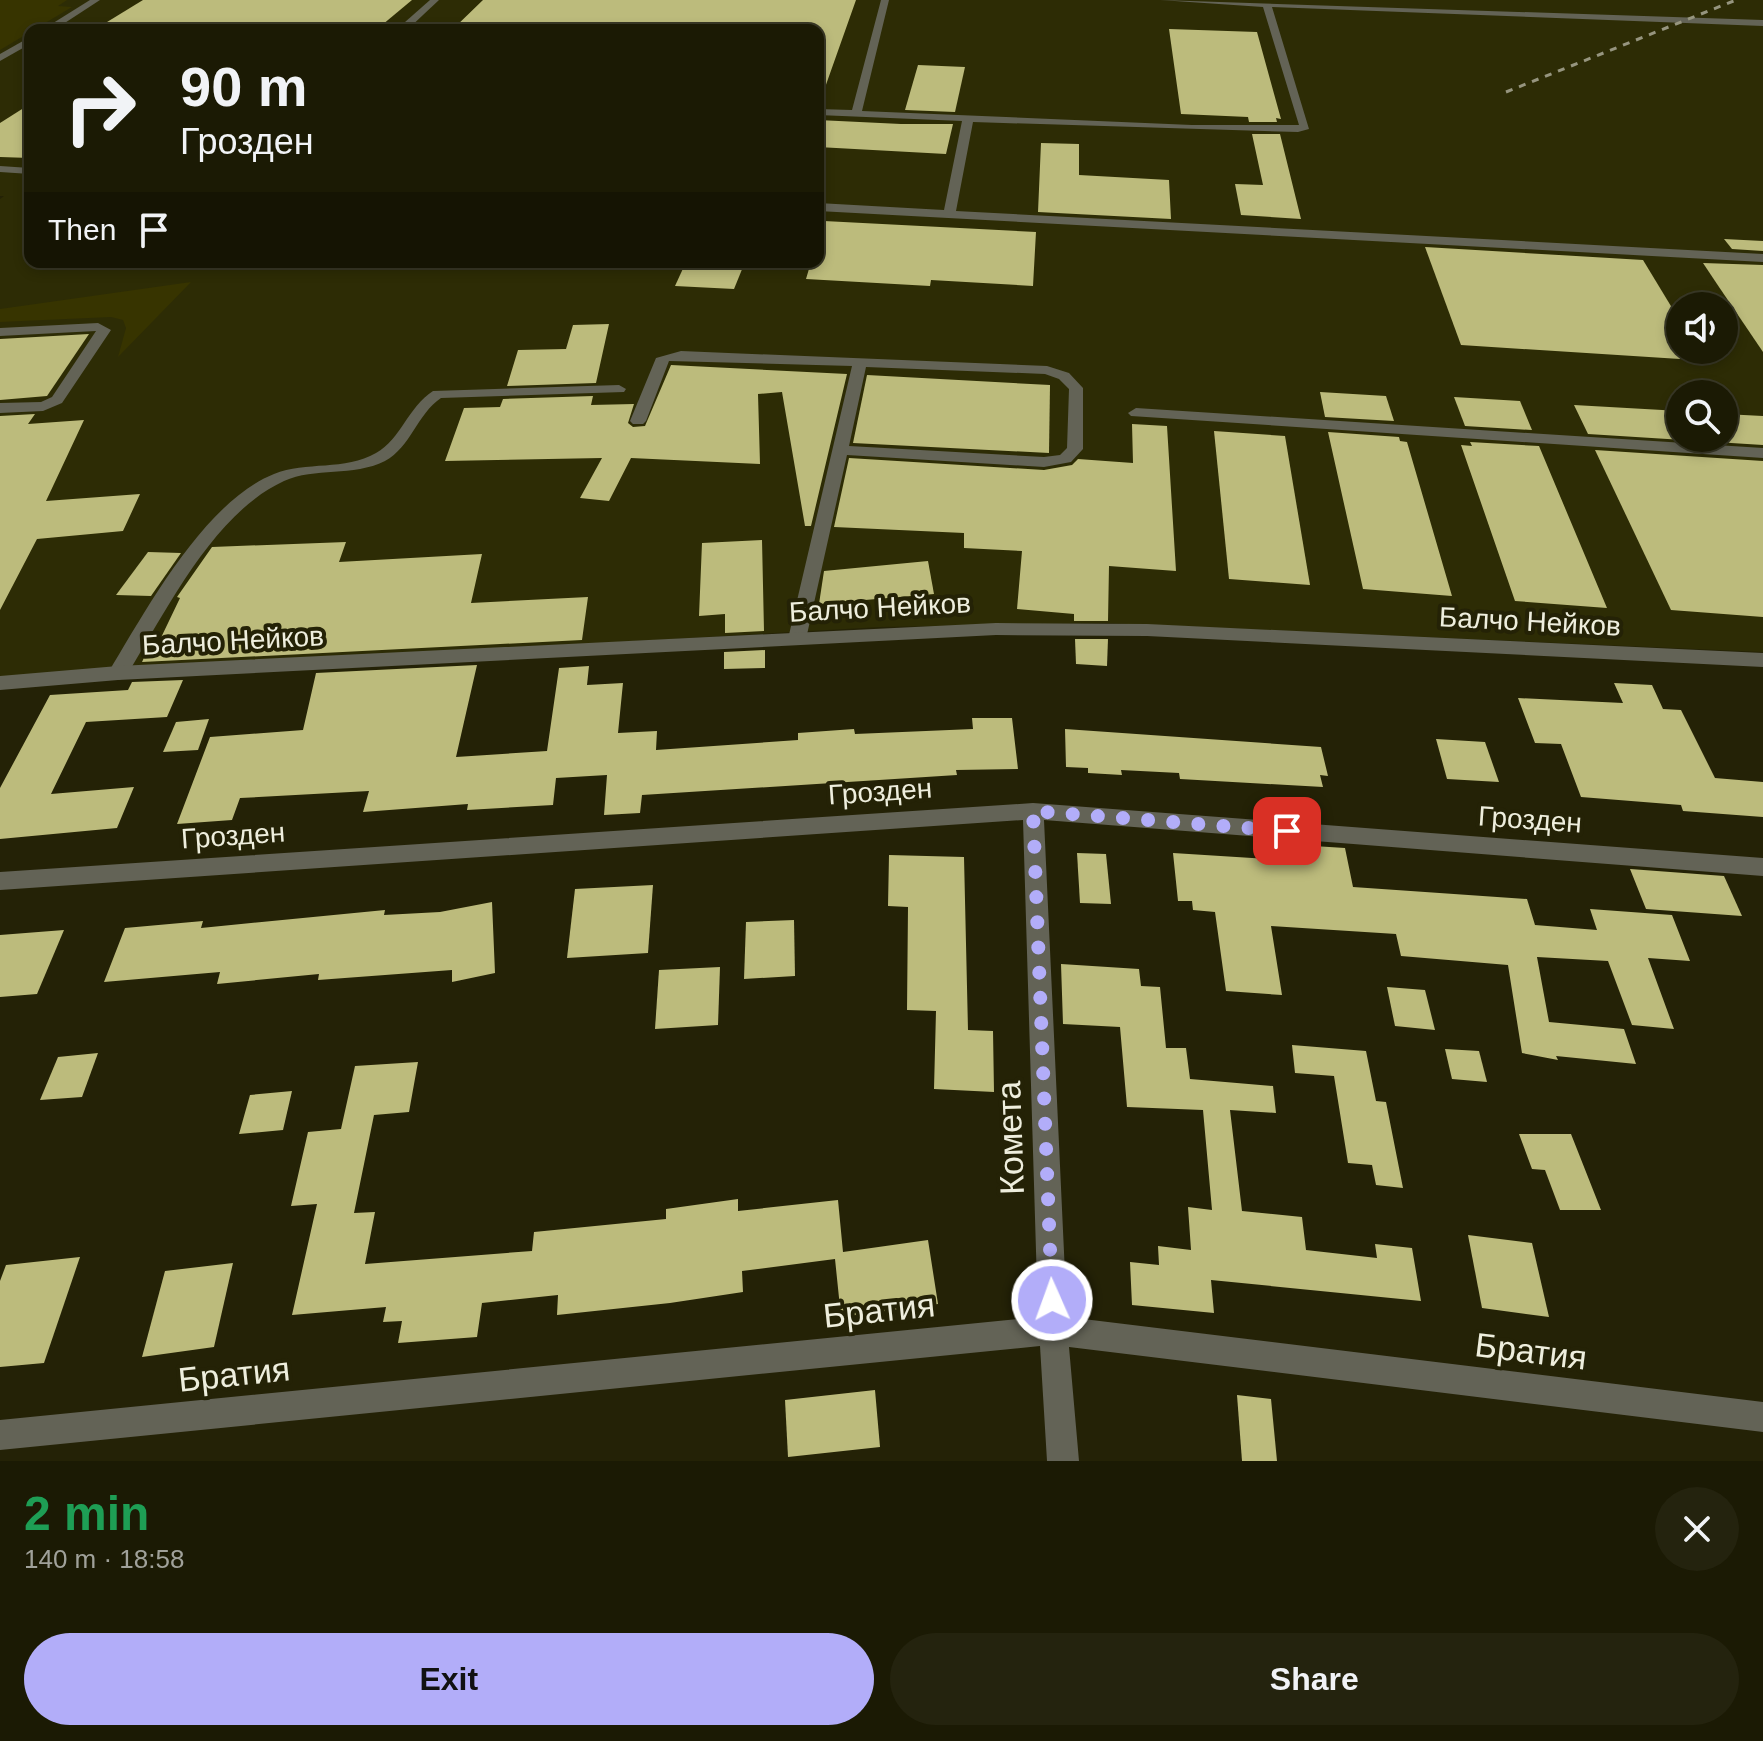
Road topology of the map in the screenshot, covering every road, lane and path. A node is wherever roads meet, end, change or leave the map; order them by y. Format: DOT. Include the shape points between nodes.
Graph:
graph roads {
  1 [pos="96,0"];
  2 [pos="435,0"];
  3 [pos="885,0"];
  4 [pos="1164,0"];
  5 [pos="1267,4"];
  6 [pos="1763,23"];
  7 [pos="57,24"];
  8 [pos="408,24"];
  9 [pos="24,44"];
  10 [pos="0,58"];
  11 [pos="824,112"];
  12 [pos="856,114"];
  13 [pos="968,119"];
  14 [pos="0,169"];
  15 [pos="24,171"];
  16 [pos="824,207"];
  17 [pos="949,214"];
  18 [pos="1763,258"];
  19 [pos="0,332"];
  20 [pos="860,362"];
  21 [pos="619,389"];
  22 [pos="0,408"];
  23 [pos="1136,413"];
  24 [pos="638,421"];
  25 [pos="839,450"];
  26 [pos="1763,453"];
  27 [pos="797,639"];
  28 [pos="1763,660"];
  29 [pos="118,673"];
  30 [pos="0,683"];
  31 [pos="1033,811"];
  32 [pos="1763,867"];
  33 [pos="0,881"];
  34 [pos="1053,1330"];
  35 [pos="1763,1417"];
  36 [pos="0,1435"];
  37 [pos="1063,1461"];
  1 -- 7 [label="street"];
  2 -- 8 [label="street"];
  3 -- 12 [label="street"];
  4 -- 5 [label="street"];
  5 -- 6 [label="street"];
  5 -- 13 [label="street" via="1305,127 1251,130"];
  9 -- 10 [label="street"];
  11 -- 12 [label="street"];
  12 -- 13 [label="street"];
  13 -- 17 [label="street"];
  14 -- 15 [label="street"];
  16 -- 17 [label="street"];
  17 -- 18 [label="street"];
  19 -- 22 [label="street" via="104,330 57,400"];
  20 -- 24 [label="street" via="663,358"];
  20 -- 25 [label="street"];
  20 -- 25 [label="street" via="1047,370 1064,376 1076,388 1075,449 1065,459 1044,462"];
  21 -- 29 [label="street" via="438,394 424,401 392,448 379,458 298,472 258,489 239,502 200,550"];
  23 -- 26 [label="street"];
  25 -- 27 [label="street"];
  27 -- 28 [label="street, Балчо Нейков" via="996,629 1147,630"];
  27 -- 29 [label="street, Балчо Нейков"];
  29 -- 30 [label="street, Балчо Нейков"];
  31 -- 32 [label="street, Грозден"];
  31 -- 33 [label="street, Грозден"];
  31 -- 34 [label="street, Комета"];
  34 -- 35 [label="street, Братия"];
  34 -- 36 [label="street, Братия"];
  34 -- 37 [label="street, Комета"];
}
